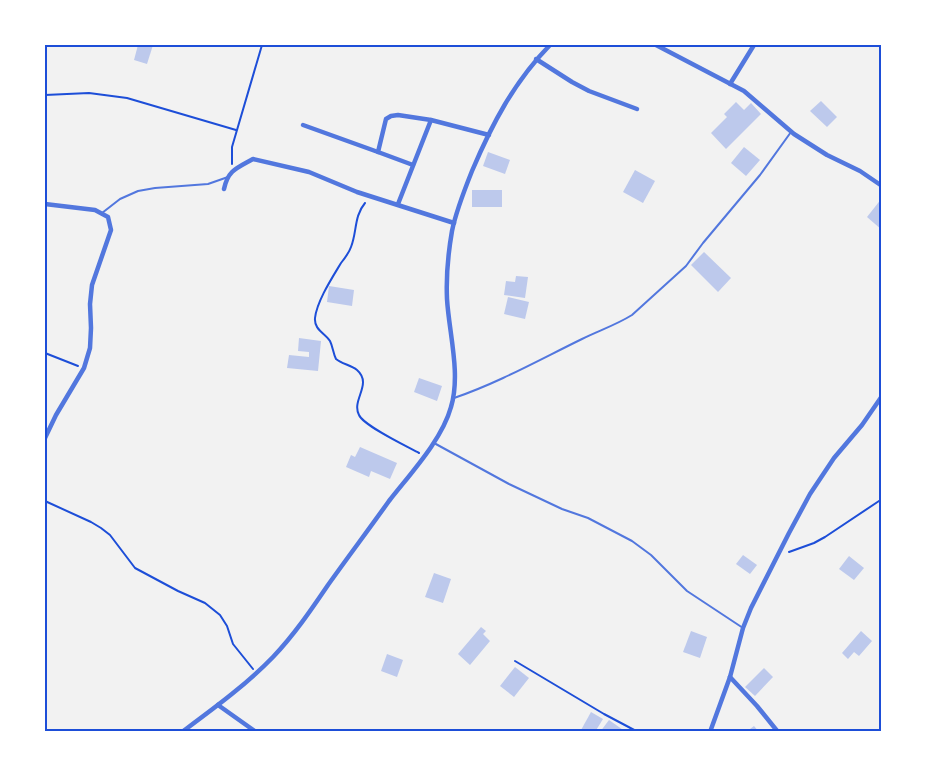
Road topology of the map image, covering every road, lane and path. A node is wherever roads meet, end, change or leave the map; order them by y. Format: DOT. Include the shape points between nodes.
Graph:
graph roads {
  1 [pos="262,45"];
  2 [pos="550,45"];
  3 [pos="656,45"];
  4 [pos="754,45"];
  5 [pos="536,59"];
  6 [pos="730,84"];
  7 [pos="45,94"];
  8 [pos="637,109"];
  9 [pos="431,120"];
  10 [pos="303,125"];
  11 [pos="236,130"];
  12 [pos="791,132"];
  13 [pos="489,135"];
  14 [pos="378,152"];
  15 [pos="413,165"];
  16 [pos="232,170"];
  17 [pos="228,177"];
  18 [pos="882,186"];
  19 [pos="224,189"];
  20 [pos="376,198"];
  21 [pos="45,204"];
  22 [pos="398,204"];
  23 [pos="102,213"];
  24 [pos="454,223"];
  25 [pos="45,353"];
  26 [pos="84,368"];
  27 [pos="882,396"];
  28 [pos="453,398"];
  29 [pos="45,438"];
  30 [pos="433,443"];
  31 [pos="424,456"];
  32 [pos="882,499"];
  33 [pos="45,501"];
  34 [pos="777,556"];
  35 [pos="743,628"];
  36 [pos="515,661"];
  37 [pos="256,672"];
  38 [pos="730,677"];
  39 [pos="218,705"];
  40 [pos="182,732"];
  41 [pos="256,732"];
  42 [pos="638,732"];
  43 [pos="710,732"];
  44 [pos="778,732"];
  1 -- 11 [label="path"];
  2 -- 5 [label="street"];
  3 -- 6 [label="street"];
  4 -- 6 [label="street"];
  5 -- 8 [label="street" via="589,91"];
  5 -- 13 [label="street" via="514,87"];
  6 -- 12 [label="street"];
  7 -- 11 [label="path" via="89,93 128,98"];
  9 -- 13 [label="street"];
  9 -- 14 [label="street" via="398,115 386,119"];
  9 -- 15 [label="street"];
  10 -- 14 [label="street"];
  11 -- 16 [label="path"];
  12 -- 18 [label="street"];
  12 -- 28 [label="lane" via="686,266 632,315 484,388"];
  13 -- 24 [label="street"];
  14 -- 15 [label="street"];
  15 -- 22 [label="street"];
  16 -- 17 [label="street"];
  16 -- 20 [label="street" via="253,159 309,172"];
  17 -- 19 [label="street"];
  17 -- 23 [label="lane" via="208,184 138,191"];
  20 -- 22 [label="street"];
  20 -- 31 [label="path" via="360,209 351,249 320,303 315,322 330,340 336,359 361,375 363,390 357,404 361,418"];
  21 -- 23 [label="street"];
  22 -- 24 [label="street"];
  23 -- 26 [label="street" via="108,217 111,230 92,285 90,348"];
  24 -- 28 [label="street" via="447,299"];
  25 -- 26 [label="path"];
  26 -- 29 [label="street"];
  27 -- 34 [label="street" via="810,494"];
  28 -- 30 [label="street" via="446,422"];
  30 -- 31 [label="street"];
  30 -- 35 [label="lane" via="509,484 632,541 687,591"];
  31 -- 37 [label="street" via="294,634"];
  32 -- 34 [label="path" via="814,543"];
  33 -- 37 [label="path" via="101,528 135,568 205,603 220,615 236,650"];
  34 -- 35 [label="street"];
  35 -- 38 [label="street"];
  36 -- 42 [label="path"];
  37 -- 39 [label="street"];
  38 -- 43 [label="street"];
  38 -- 44 [label="street"];
  39 -- 40 [label="street"];
  39 -- 41 [label="street"];
}
